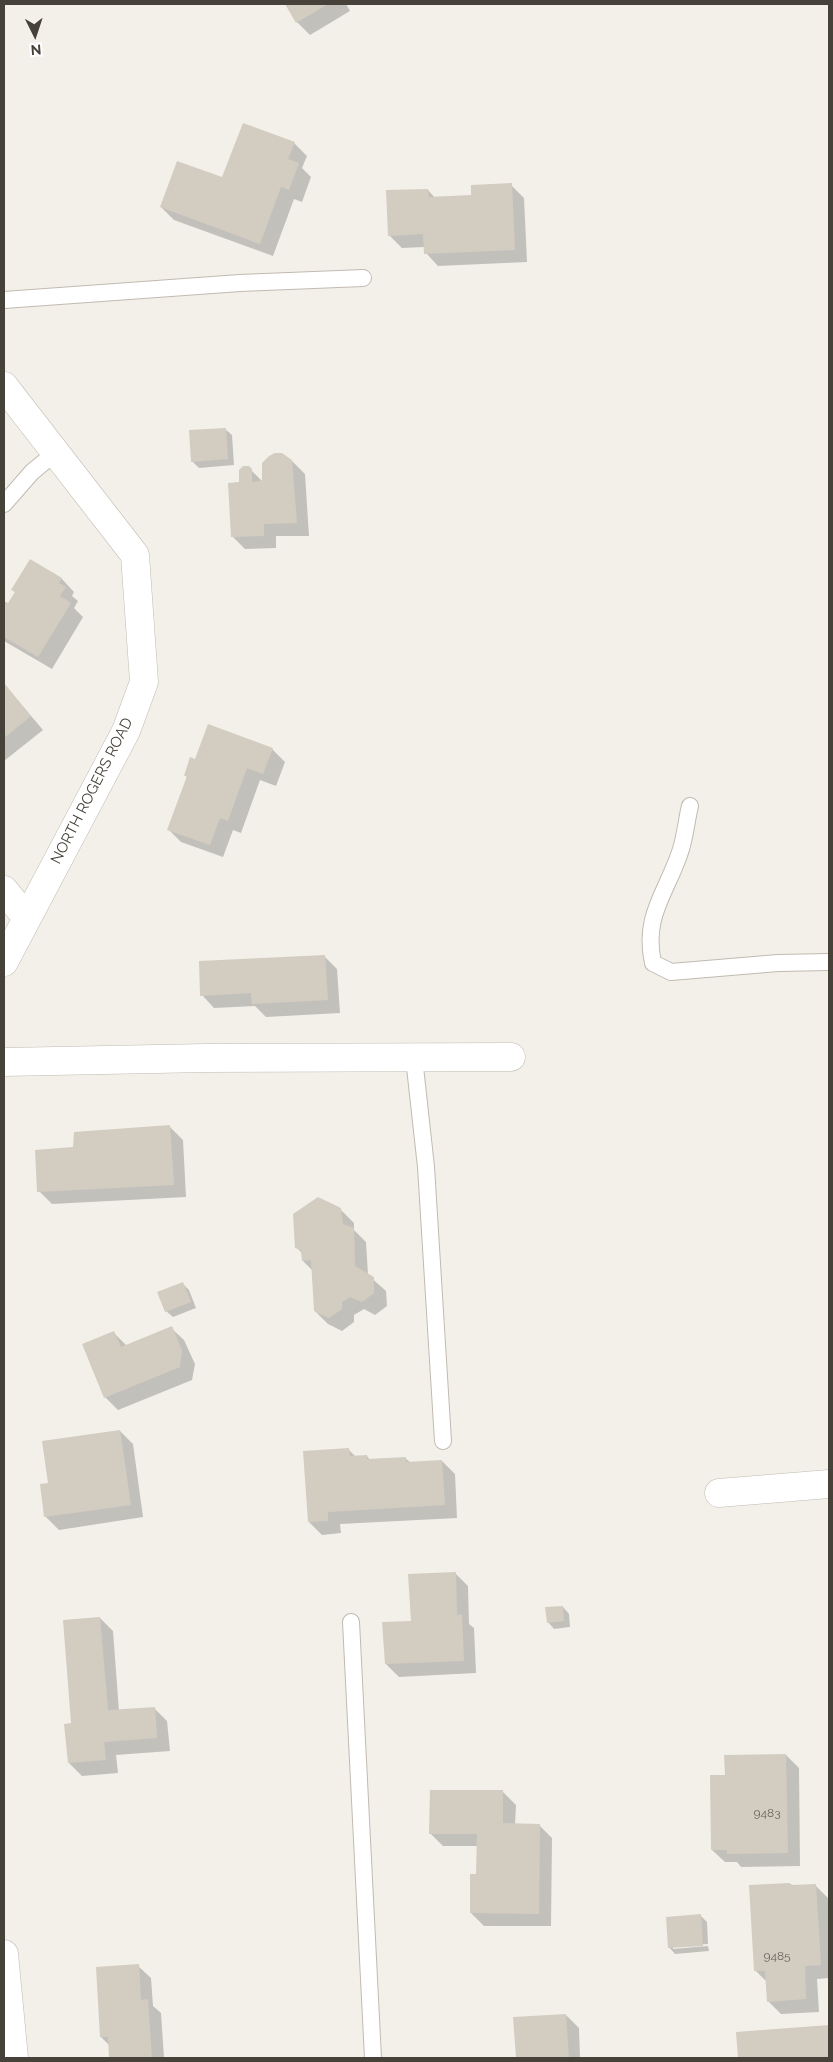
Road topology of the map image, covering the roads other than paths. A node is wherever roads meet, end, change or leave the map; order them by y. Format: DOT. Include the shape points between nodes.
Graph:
graph roads {
  1 [pos="363,278"];
  2 [pos="4,300"];
  3 [pos="4,386"];
  4 [pos="55,453"];
  5 [pos="4,504"];
  6 [pos="690,806"];
  7 [pos="4,890"];
  8 [pos="26,917"];
  9 [pos="4,962"];
  10 [pos="829,962"];
  11 [pos="511,1057"];
  12 [pos="414,1058"];
  13 [pos="4,1062"];
  14 [pos="443,1441"];
  15 [pos="829,1484"];
  16 [pos="719,1493"];
  17 [pos="351,1622"];
  18 [pos="4,1954"];
  19 [pos="14,2058"];
  20 [pos="373,2058"];
  1 -- 2 [label="lane" via="240,283"];
  3 -- 4 [label="street, NORTH ROGERS ROAD"];
  4 -- 5 [label="lane" via="32,472"];
  4 -- 8 [label="street, NORTH ROGERS ROAD" via="135,555 144,682 126,731"];
  6 -- 10 [label="lane" via="679,854 654,910 650,947 653,963 670,972"];
  7 -- 8 [label="street"];
  8 -- 9 [label="street, NORTH ROGERS ROAD"];
  11 -- 12 [label="street"];
  12 -- 13 [label="street"];
  12 -- 14 [label="lane" via="426,1168"];
  15 -- 16 [label="street"];
  17 -- 20 [label="lane"];
  18 -- 19 [label="street"];
}
